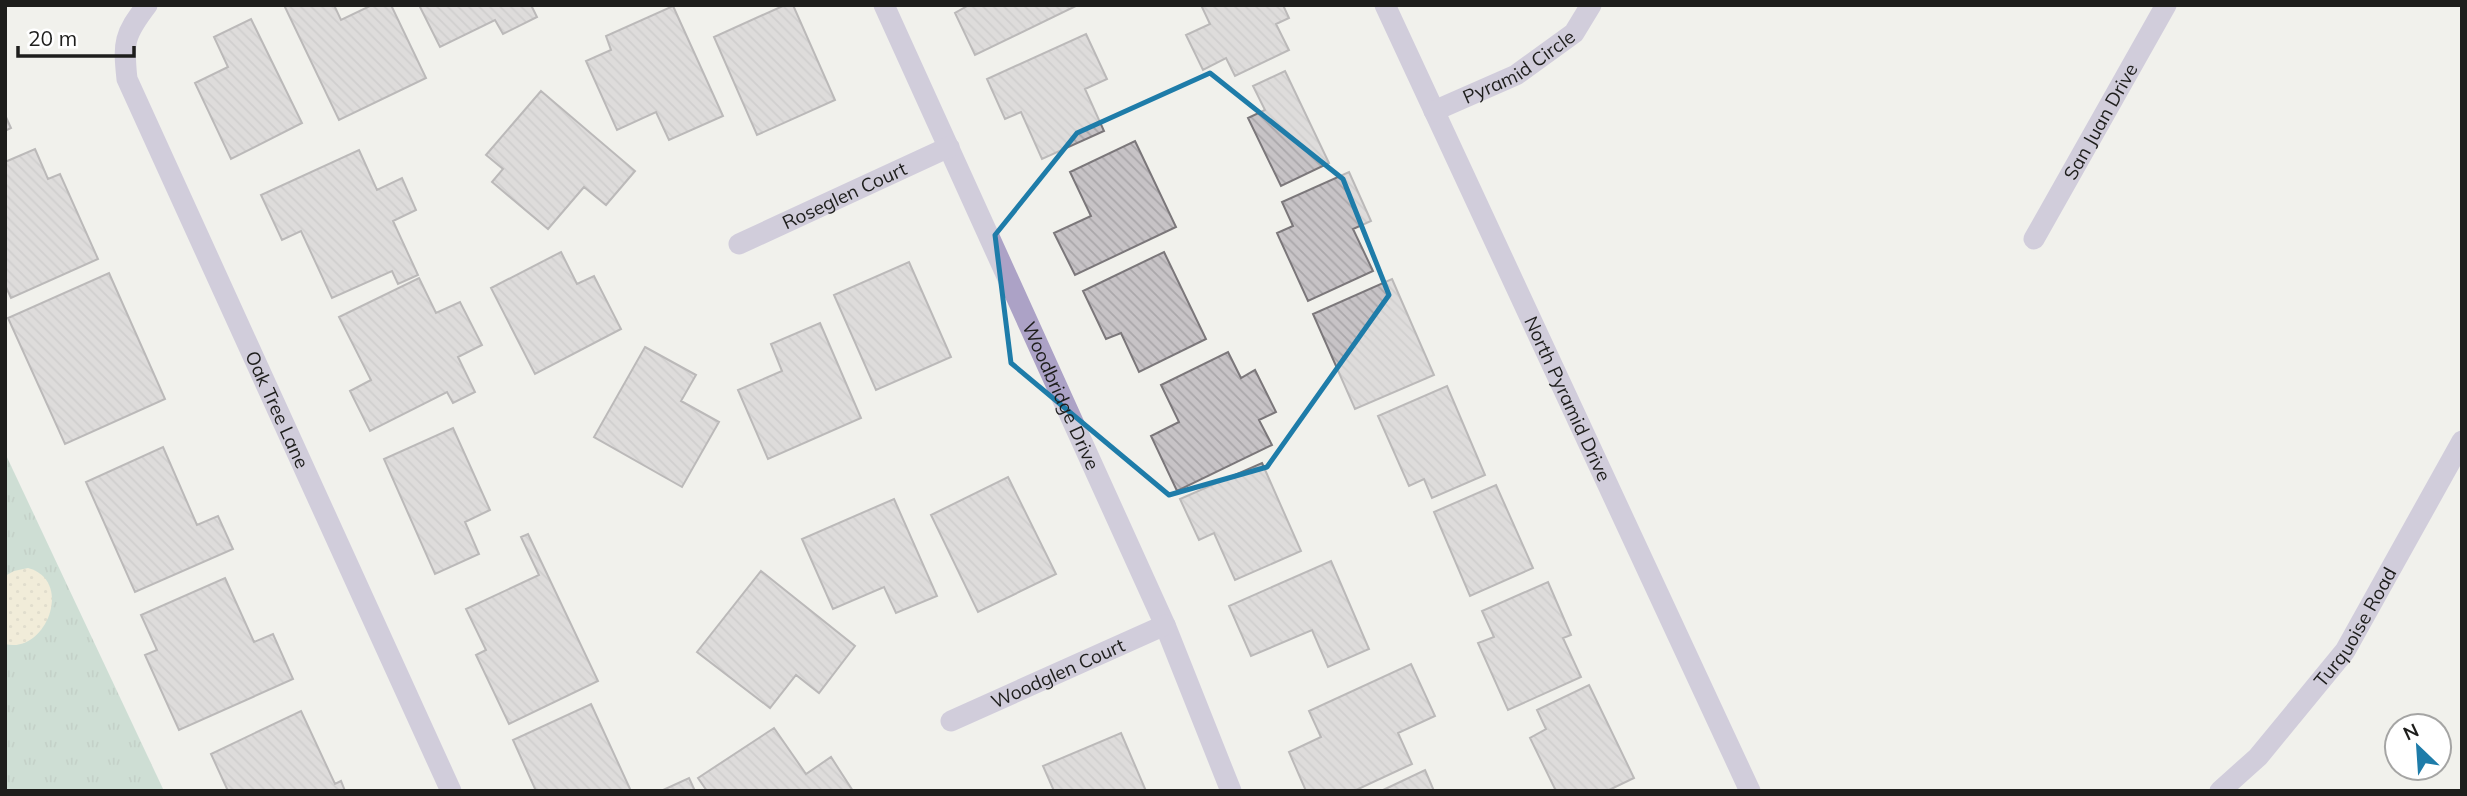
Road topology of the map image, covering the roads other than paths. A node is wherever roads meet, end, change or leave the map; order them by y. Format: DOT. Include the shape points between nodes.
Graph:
graph roads {
  1 [pos="147,5"];
  2 [pos="884,5"];
  3 [pos="1385,5"];
  4 [pos="1591,5"];
  5 [pos="2166,5"];
  6 [pos="1434,111"];
  7 [pos="949,147"];
  8 [pos="2034,239"];
  9 [pos="739,244"];
  10 [pos="2462,441"];
  11 [pos="1165,625"];
  12 [pos="951,721"];
  13 [pos="451,791"];
  14 [pos="1231,791"];
  15 [pos="1750,791"];
  16 [pos="2220,791"];
  1 -- 13 [label="street, Oak Tree Lane" via="123,48 127,79"];
  2 -- 7 [label="street, Woodbridge Drive"];
  3 -- 6 [label="street, North Pyramid Drive"];
  4 -- 6 [label="street, Pyramid Circle" via="1574,33 1516,75"];
  5 -- 8 [label="street, San Juan Drive"];
  6 -- 15 [label="street, North Pyramid Drive"];
  7 -- 9 [label="street, Roseglen Court"];
  7 -- 11 [label="street, Woodbridge Drive"];
  10 -- 16 [label="street, Turquoise Road" via="2345,651 2258,757"];
  11 -- 12 [label="street, Woodglen Court"];
  11 -- 14 [label="street, Woodbridge Drive"];
}
